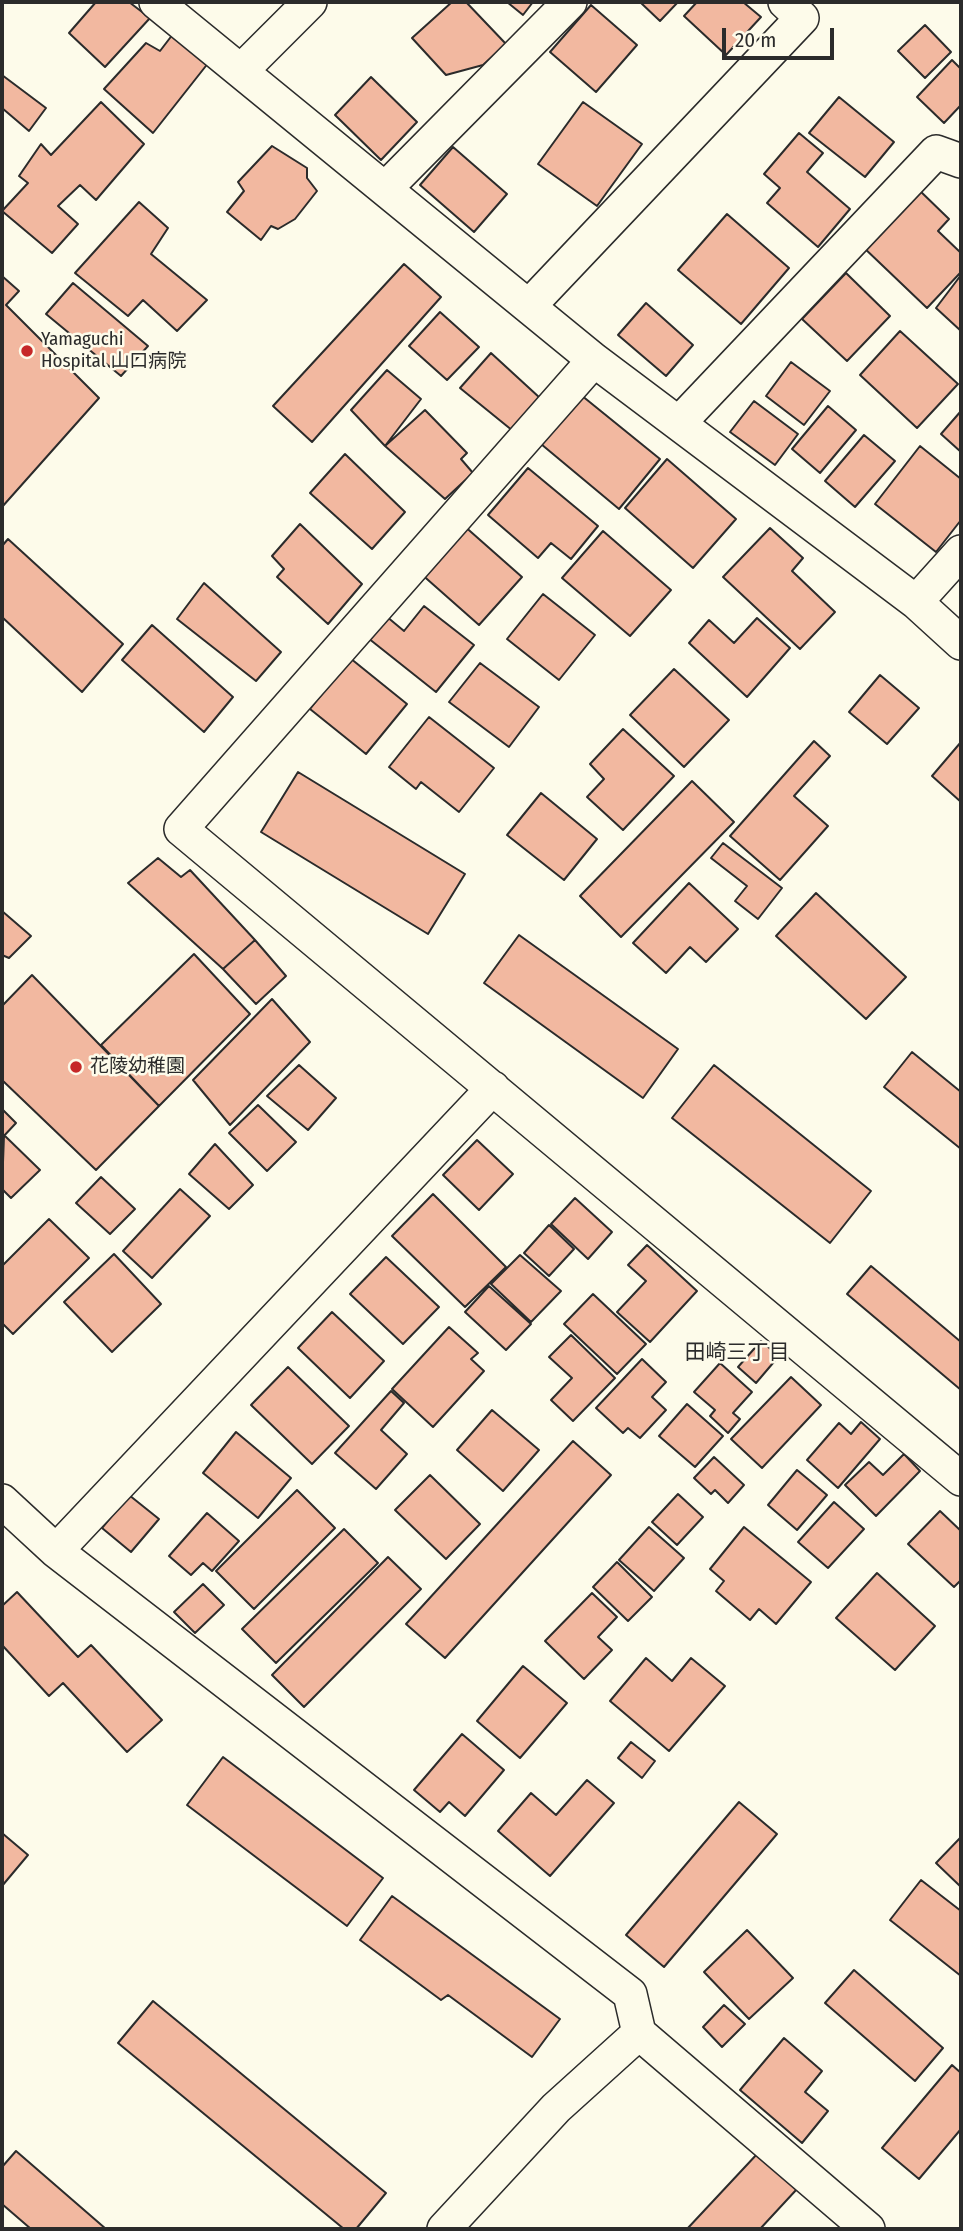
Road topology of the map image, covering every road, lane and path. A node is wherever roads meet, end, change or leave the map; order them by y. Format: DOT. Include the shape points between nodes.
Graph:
graph roads {
  1 [pos="156,2"];
  2 [pos="310,2"];
  3 [pos="570,2"];
  4 [pos="785,2"];
  5 [pos="241,71"];
  6 [pos="961,161"];
  7 [pos="385,189"];
  8 [pos="528,306"];
  9 [pos="594,360"];
  10 [pos="679,423"];
  11 [pos="961,552"];
  12 [pos="916,602"];
  13 [pos="961,643"];
  14 [pos="493,1088"];
  15 [pos="961,1479"];
  16 [pos="4,1509"];
  17 [pos="56,1551"];
  18 [pos="639,2034"];
  19 [pos="444,2229"];
  20 [pos="868,2229"];
  1 -- 5 [label="street"];
  2 -- 5 [label="street"];
  3 -- 7 [label="street"];
  4 -- 8 [label="street" via="802,18"];
  5 -- 7 [label="street"];
  6 -- 10 [label="street" via="936,152"];
  7 -- 8 [label="street"];
  8 -- 9 [label="street"];
  9 -- 10 [label="street"];
  9 -- 14 [label="street" via="181,829"];
  10 -- 12 [label="street"];
  11 -- 12 [label="street"];
  12 -- 13 [label="street"];
  14 -- 15 [label="street"];
  14 -- 17 [label="street"];
  16 -- 17 [label="street"];
  17 -- 18 [label="street" via="630,1994"];
  18 -- 19 [label="street" via="556,2108"];
  18 -- 20 [label="street"];
}
